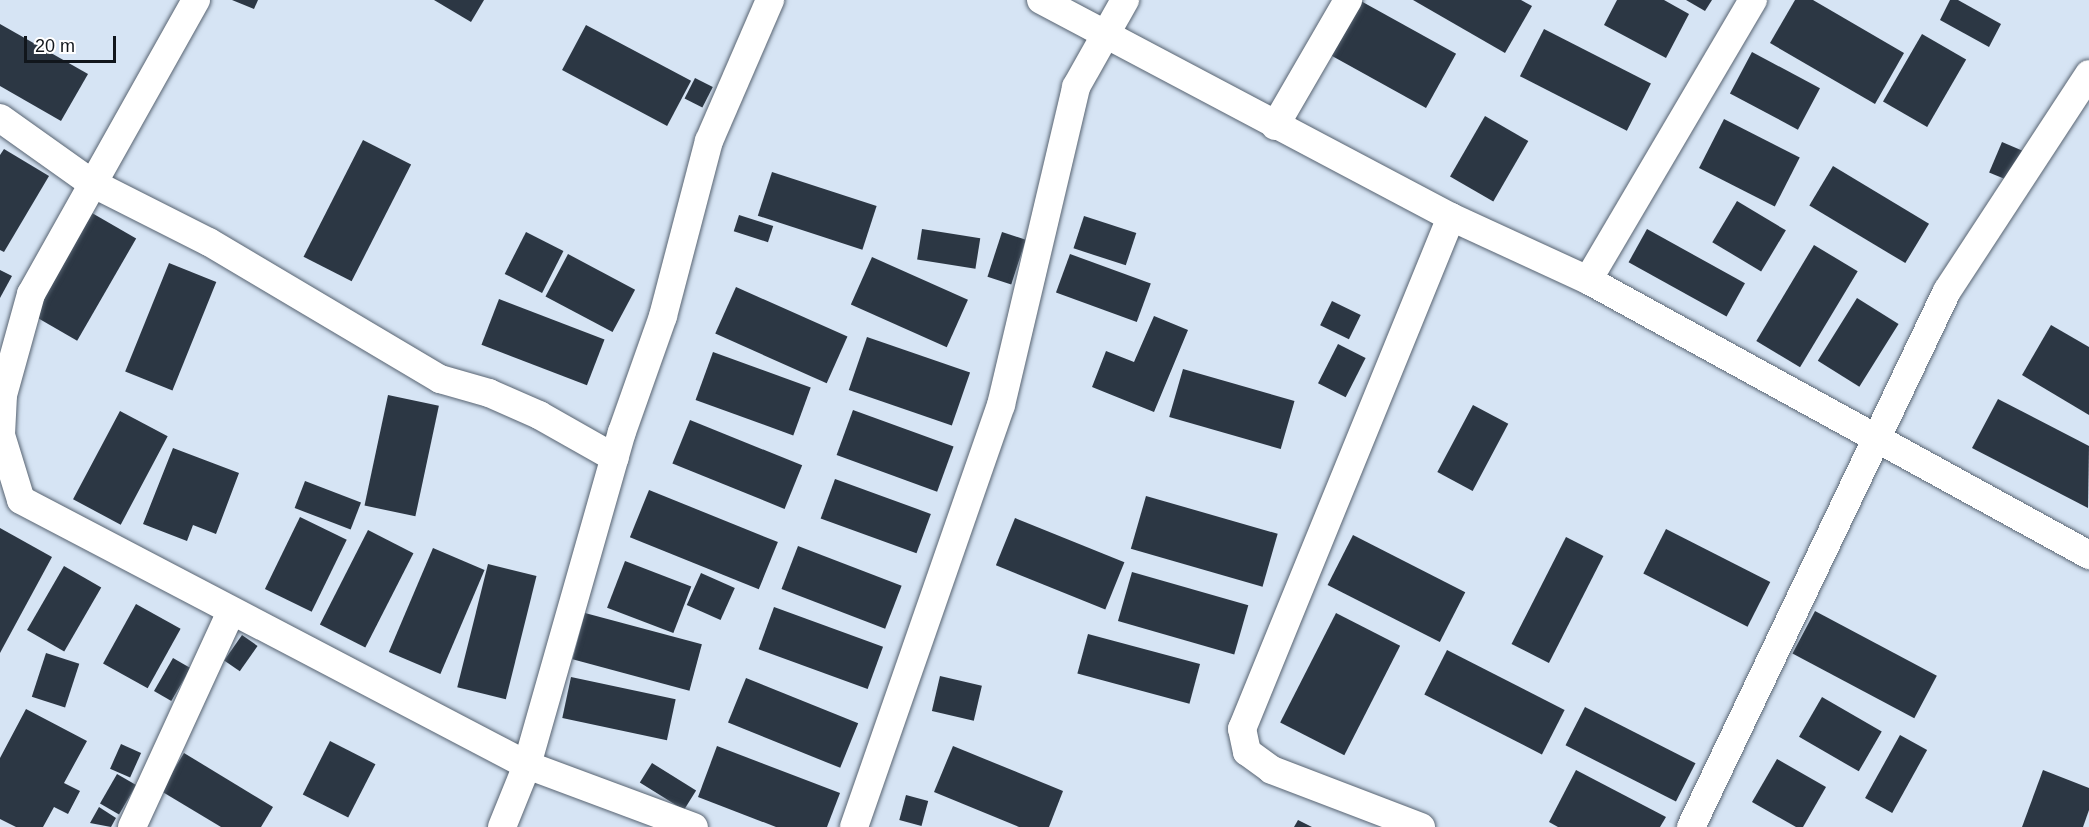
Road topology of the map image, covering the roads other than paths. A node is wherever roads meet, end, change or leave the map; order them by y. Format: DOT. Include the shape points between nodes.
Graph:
graph roads {
  1 [pos="195,0"];
  2 [pos="770,0"];
  3 [pos="1041,0"];
  4 [pos="1125,0"];
  5 [pos="1348,0"];
  6 [pos="1753,0"];
  7 [pos="1104,36"];
  8 [pos="2089,74"];
  9 [pos="0,118"];
  10 [pos="1275,126"];
  11 [pos="90,182"];
  12 [pos="1451,217"];
  13 [pos="1588,280"];
  14 [pos="1874,437"];
  15 [pos="615,458"];
  16 [pos="2089,555"];
  17 [pos="231,612"];
  18 [pos="527,765"];
  19 [pos="132,827"];
  20 [pos="502,827"];
  21 [pos="694,827"];
  22 [pos="854,827"];
  23 [pos="1421,827"];
  24 [pos="1691,827"];
  1 -- 11 [label="street"];
  2 -- 15 [label="street" via="709,141 663,316"];
  3 -- 7 [label="street"];
  4 -- 7 [label="street"];
  5 -- 10 [label="street"];
  6 -- 13 [label="street"];
  7 -- 10 [label="street"];
  7 -- 22 [label="street" via="1076,87 1001,405"];
  8 -- 14 [label="street" via="1947,291"];
  9 -- 11 [label="street"];
  10 -- 12 [label="street"];
  11 -- 15 [label="street" via="209,242 440,379 489,393 538,415"];
  11 -- 17 [label="street" via="31,294 3,395 1,435 21,500"];
  12 -- 13 [label="street"];
  12 -- 23 [label="street" via="1242,729 1247,752 1272,770"];
  13 -- 14 [label="street"];
  14 -- 16 [label="street"];
  14 -- 24 [label="street"];
  15 -- 18 [label="street"];
  17 -- 18 [label="street"];
  17 -- 19 [label="street"];
  18 -- 20 [label="street"];
  18 -- 21 [label="street"];
}
